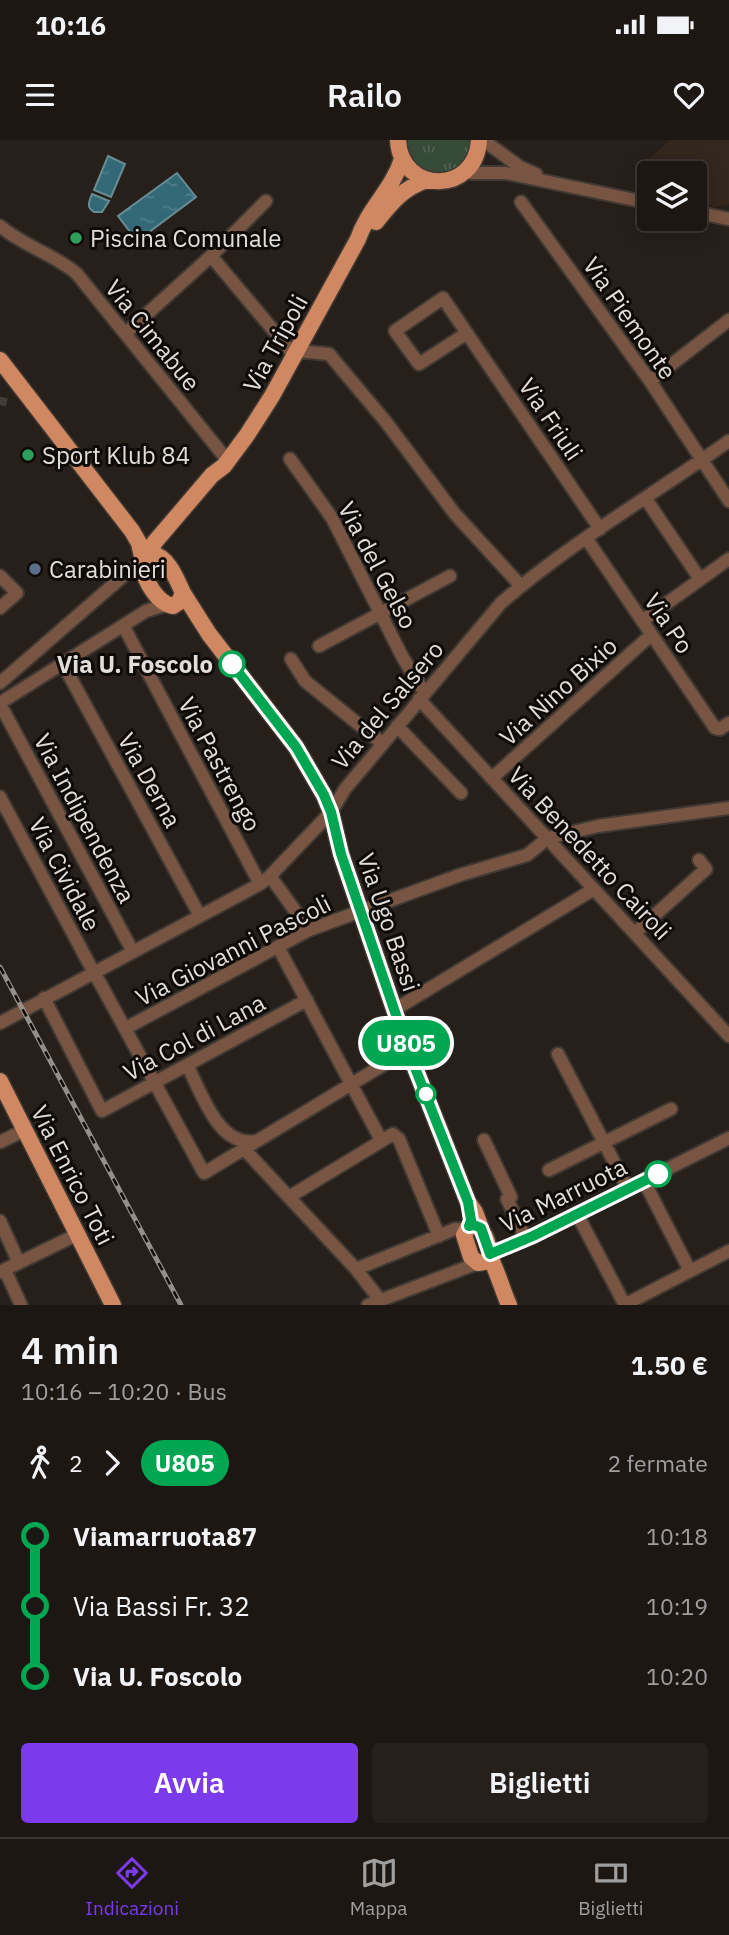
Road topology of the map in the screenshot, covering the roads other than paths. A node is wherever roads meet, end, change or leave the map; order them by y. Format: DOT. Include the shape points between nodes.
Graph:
graph roads {
  1 [pos="481,140"];
  2 [pos="397,146"];
  3 [pos="463,173"];
  4 [pos="427,180"];
  5 [pos="559,184"];
  6 [pos="637,200"];
  7 [pos="266,201"];
  8 [pos="520,202"];
  9 [pos="707,214"];
  10 [pos="729,219"];
  11 [pos="0,226"];
  12 [pos="358,239"];
  13 [pos="211,256"];
  14 [pos="729,320"];
  15 [pos="467,332"];
  16 [pos="126,333"];
  17 [pos="296,354"];
  18 [pos="0,360"];
  19 [pos="650,381"];
  20 [pos="729,441"];
  21 [pos="290,459"];
  22 [pos="702,460"];
  23 [pos="226,463"];
  24 [pos="646,499"];
  25 [pos="729,501"];
  26 [pos="600,529"];
  27 [pos="586,538"];
  28 [pos="729,559"];
  29 [pos="150,560"];
  30 [pos="0,576"];
  31 [pos="450,576"];
  32 [pos="699,579"];
  33 [pos="521,586"];
  34 [pos="174,601"];
  35 [pos="0,608"];
  36 [pos="381,613"];
  37 [pos="642,621"];
  38 [pos="124,626"];
  39 [pos="651,635"];
  40 [pos="319,646"];
  41 [pos="291,659"];
  42 [pos="63,664"];
  43 [pos="0,683"];
  44 [pos="422,696"];
  45 [pos="0,704"];
  46 [pos="397,726"];
  47 [pos="725,726"];
  48 [pos="383,744"];
  49 [pos="492,778"];
  50 [pos="461,793"];
  51 [pos="0,797"];
  52 [pos="729,808"];
  53 [pos="331,812"];
  54 [pos="548,838"];
  55 [pos="698,860"];
  56 [pos="265,880"];
  57 [pos="594,889"];
  58 [pos="360,911"];
  59 [pos="200,916"];
  60 [pos="309,930"];
  61 [pos="635,933"];
  62 [pos="278,947"];
  63 [pos="133,952"];
  64 [pos="94,972"];
  65 [pos="44,998"];
  66 [pos="307,1000"];
  67 [pos="394,1010"];
  68 [pos="0,1023"];
  69 [pos="126,1028"];
  70 [pos="729,1036"];
  71 [pos="408,1050"];
  72 [pos="558,1054"];
  73 [pos="187,1065"];
  74 [pos="0,1081"];
  75 [pos="155,1082"];
  76 [pos="351,1084"];
  77 [pos="671,1109"];
  78 [pos="25,1130"];
  79 [pos="729,1138"];
  80 [pos="261,1140"];
  81 [pos="381,1140"];
  82 [pos="484,1140"];
  83 [pos="0,1142"];
  84 [pos="603,1142"];
  85 [pos="245,1150"];
  86 [pos="549,1170"];
  87 [pos="644,1181"];
  88 [pos="628,1189"];
  89 [pos="289,1197"];
  90 [pos="577,1214"];
  91 [pos="0,1221"];
  92 [pos="472,1228"];
  93 [pos="78,1234"];
  94 [pos="439,1236"];
  95 [pos="526,1239"];
  96 [pos="729,1251"];
  97 [pos="486,1259"];
  98 [pos="19,1264"];
  99 [pos="356,1269"];
  100 [pos="3,1271"];
  101 [pos="690,1271"];
  102 [pos="18,1297"];
  103 [pos="110,1298"];
  104 [pos="374,1303"];
  105 [pos="509,1305"];
  106 [pos="625,1305"];
  1 -- 3 [label="main road" via="473,162"];
  1 -- 5 [label="street" via="520,167"];
  2 -- 4 [label="main road" via="410,170"];
  2 -- 12 [label="main road, Via Tripoli" via="396,177"];
  3 -- 4 [label="main road" via="442,181"];
  3 -- 5 [label="street" via="506,173"];
  4 -- 12 [label="main road" via="396,198"];
  5 -- 6 [label="street"];
  7 -- 13 [label="street"];
  8 -- 19 [label="street, Via Piemonte"];
  9 -- 10 [label="street"];
  11 -- 16 [label="street, Via Cimabue" via="73,271"];
  12 -- 17 [label="main road, Via Tripoli"];
  13 -- 16 [label="street"];
  13 -- 17 [label="street"];
  14 -- 19 [label="street"];
  15 -- 15 [label="street, Via Friuli" via="443,298 395,331 419,364"];
  15 -- 26 [label="street, Via Friuli"];
  16 -- 23 [label="street, Via Cimabue"];
  17 -- 23 [label="main road, Via Tripoli"];
  17 -- 33 [label="street" via="329,354 455,514"];
  18 -- 29 [label="main road"];
  19 -- 22 [label="street, Via Piemonte"];
  20 -- 22 [label="street, Via del Salsero"];
  21 -- 36 [label="street, Via del Gelso" via="332,518"];
  22 -- 24 [label="street, Via del Salsero"];
  22 -- 25 [label="street, Via Piemonte"];
  23 -- 29 [label="main road, Via Tripoli" via="218,480"];
  24 -- 26 [label="street, Via del Salsero"];
  24 -- 32 [label="street"];
  26 -- 27 [label="street, Via del Salsero"];
  27 -- 33 [label="street, Via del Salsero"];
  27 -- 37 [label="street, Via Po"];
  28 -- 32 [label="street"];
  29 -- 34 [label="main road"];
  29 -- 34 [label="main road" via="144,574"];
  29 -- 43 [label="street" via="129,571"];
  30 -- 35 [label="street" via="17,593"];
  31 -- 36 [label="street"];
  32 -- 37 [label="street"];
  33 -- 44 [label="street, Via del Salsero"];
  34 -- 38 [label="street" via="146,611"];
  34 -- 53 [label="main road, Via Ugo Bassi" via="209,634 296,747"];
  36 -- 40 [label="street"];
  36 -- 44 [label="street, Via del Gelso"];
  37 -- 39 [label="street, Via Po"];
  38 -- 42 [label="street"];
  38 -- 56 [label="street, Via Pastrengo"];
  39 -- 47 [label="street, Via Po" via="715,728"];
  39 -- 49 [label="street, Via Nino Bixio"];
  41 -- 48 [label="street" via="305,681"];
  42 -- 45 [label="street"];
  42 -- 59 [label="street, Via Derna"];
  44 -- 46 [label="street, Via del Salsero"];
  44 -- 49 [label="street, Via Benedetto Cairoli"];
  45 -- 63 [label="street, Via Indipendenza"];
  46 -- 48 [label="street, Via del Salsero"];
  46 -- 50 [label="street"];
  48 -- 53 [label="street, Via del Salsero"];
  49 -- 54 [label="street, Via Benedetto Cairoli"];
  51 -- 64 [label="street, Via Cividale"];
  52 -- 54 [label="street" via="598,826"];
  53 -- 56 [label="street, Via del Salsero"];
  53 -- 58 [label="main road, Via Ugo Bassi"];
  54 -- 57 [label="street, Via Benedetto Cairoli"];
  54 -- 58 [label="street, Via Giovanni Pascoli" via="527,855"];
  55 -- 61 [label="street" via="706,869"];
  56 -- 59 [label="street, Via del Salsero"];
  56 -- 60 [label="street, Via Pastrengo"];
  57 -- 61 [label="street, Via Benedetto Cairoli"];
  57 -- 67 [label="street"];
  58 -- 60 [label="street, Via Giovanni Pascoli"];
  58 -- 67 [label="main road, Via Ugo Bassi"];
  59 -- 63 [label="street, Via del Salsero"];
  60 -- 62 [label="street, Via Giovanni Pascoli"];
  61 -- 70 [label="street, Via Benedetto Cairoli"];
  62 -- 66 [label="street"];
  62 -- 69 [label="street, Via Giovanni Pascoli"];
  63 -- 64 [label="street, Via del Salsero"];
  64 -- 65 [label="street, Via del Salsero"];
  64 -- 69 [label="street, Via Cividale"];
  65 -- 68 [label="street, Via del Salsero"];
  65 -- 75 [label="street, Via Col di Lana" via="102,1111"];
  66 -- 73 [label="street, Via Col di Lana"];
  66 -- 76 [label="street"];
  67 -- 71 [label="main road, Via Ugo Bassi"];
  69 -- 75 [label="street, Via Cividale"];
  71 -- 76 [label="street"];
  71 -- 92 [label="main road, Via Ugo Bassi" via="475,1212"];
  72 -- 84 [label="street"];
  73 -- 75 [label="street, Via Col di Lana"];
  73 -- 80 [label="street" via="222,1128 237,1140"];
  74 -- 78 [label="main road, Via Enrico Toti"];
  75 -- 85 [label="street, Via Cividale" via="204,1173"];
  76 -- 80 [label="street"];
  76 -- 81 [label="street"];
  77 -- 84 [label="street"];
  78 -- 83 [label="street"];
  78 -- 93 [label="main road, Via Enrico Toti"];
  79 -- 87 [label="street, Via Marruota"];
  80 -- 85 [label="street"];
  81 -- 89 [label="street"];
  81 -- 94 [label="street" via="393,1135 399,1139"];
  82 -- 95 [label="street"];
  84 -- 86 [label="street"];
  84 -- 88 [label="street"];
  85 -- 89 [label="street"];
  87 -- 88 [label="street, Via Marruota"];
  87 -- 101 [label="street"];
  88 -- 90 [label="street, Via Marruota"];
  89 -- 99 [label="street"];
  90 -- 95 [label="street, Via Marruota"];
  90 -- 106 [label="street"];
  91 -- 98 [label="street"];
  92 -- 94 [label="street" via="455,1228"];
  92 -- 97 [label="main road, Via Marruota"];
  93 -- 98 [label="street"];
  93 -- 103 [label="main road, Via Enrico Toti"];
  94 -- 99 [label="street"];
  95 -- 97 [label="street, Via Marruota"];
  96 -- 101 [label="street"];
  97 -- 104 [label="street, Via Marruota"];
  97 -- 105 [label="main road"];
  98 -- 100 [label="street"];
  99 -- 104 [label="street"];
  100 -- 102 [label="street"];
  101 -- 106 [label="street"];
}
